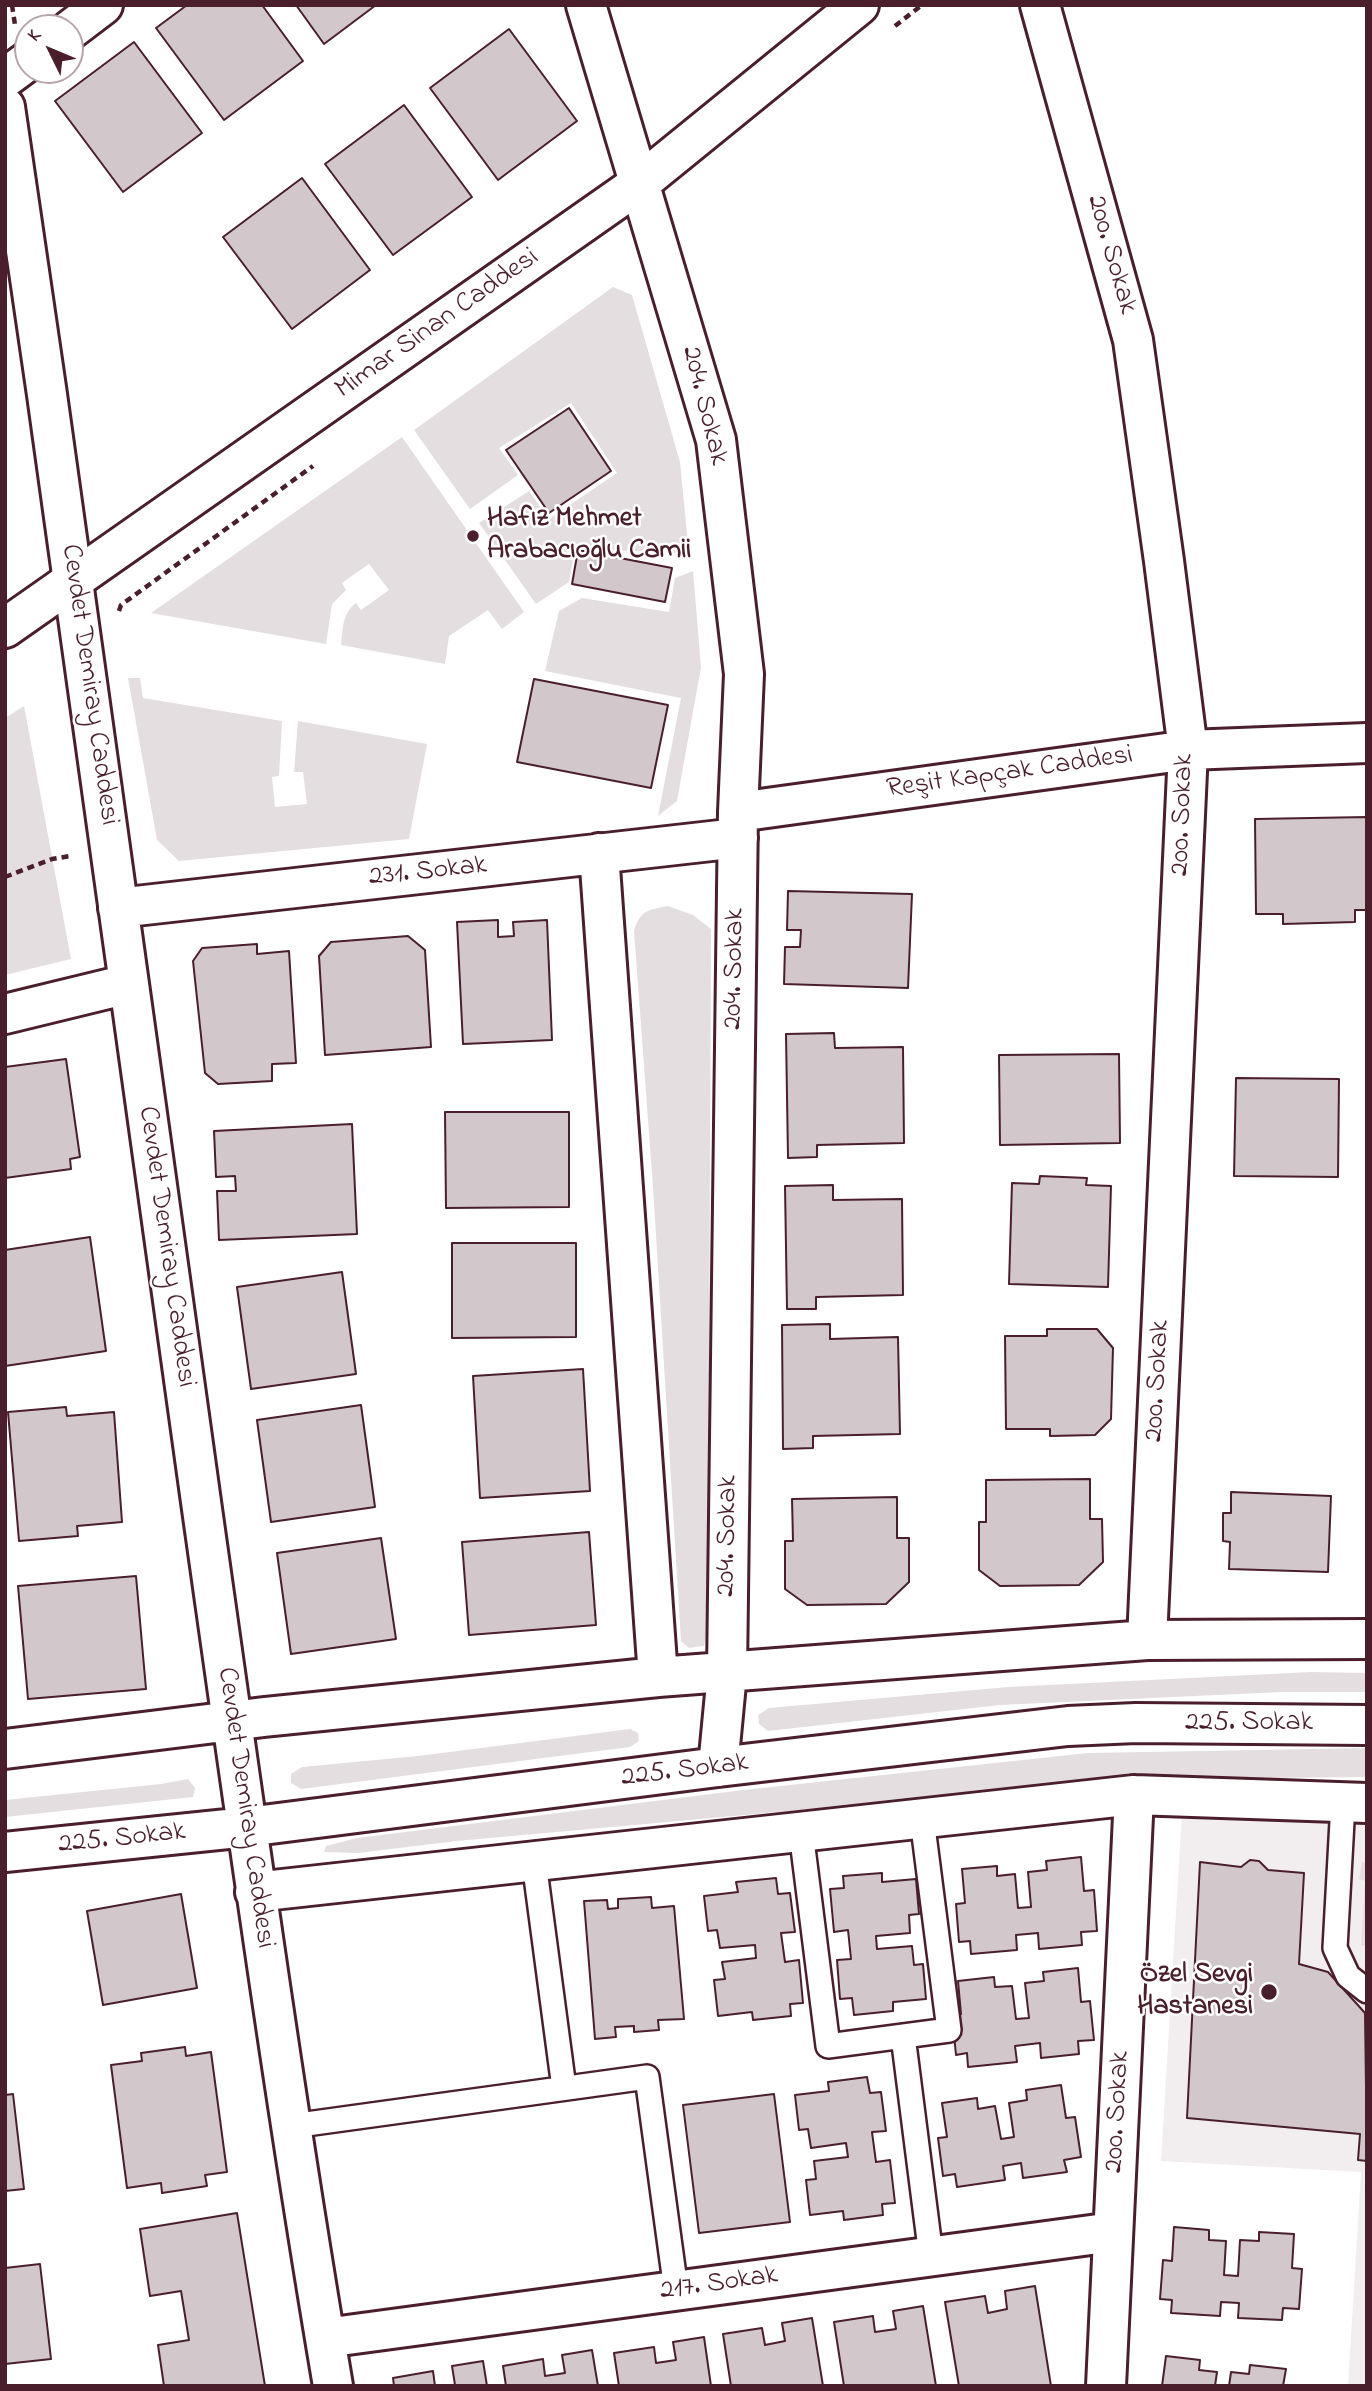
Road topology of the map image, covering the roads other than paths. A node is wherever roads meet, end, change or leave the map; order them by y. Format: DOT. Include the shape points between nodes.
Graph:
graph roads {
  1 [pos="103,5"];
  2 [pos="586,5"];
  3 [pos="859,5"];
  4 [pos="1040,5"];
  5 [pos="84,19"];
  6 [pos="5,108"];
  7 [pos="10,170"];
  8 [pos="640,184"];
  9 [pos="74,580"];
  10 [pos="5,628"];
  11 [pos="1367,743"];
  12 [pos="1188,750"];
  13 [pos="738,825"];
  14 [pos="599,853"];
  15 [pos="118,908"];
  16 [pos="128,984"];
  17 [pos="5,1014"];
  18 [pos="1367,1639"];
  19 [pos="1147,1640"];
  20 [pos="727,1673"];
  21 [pos="658,1677"];
  22 [pos="232,1720"];
  23 [pos="1367,1725"];
  24 [pos="5,1749"];
  25 [pos="719,1767"];
  26 [pos="1134,1795"];
  27 [pos="1355,1803"];
  28 [pos="922,1819"];
  29 [pos="247,1827"];
  30 [pos="802,1832"];
  31 [pos="5,1852"];
  32 [pos="534,1861"];
  33 [pos="255,1892"];
  34 [pos="1367,1991"];
  35 [pos="903,2036"];
  36 [pos="564,2088"];
  37 [pos="292,2126"];
  38 [pos="1113,2232"];
  39 [pos="931,2256"];
  40 [pos="676,2290"];
  41 [pos="325,2338"];
  42 [pos="333,2386"];
  43 [pos="1106,2386"];
  1 -- 5 [label="street"];
  2 -- 8 [label="street, 204. Sokak"];
  3 -- 8 [label="street, Mimar Sinan Caddesi"];
  4 -- 12 [label="street, 200. Sokak" via="1133,340"];
  6 -- 7 [label="street, Cevdet Demiray Caddesi"];
  7 -- 9 [label="street, Cevdet Demiray Caddesi"];
  8 -- 9 [label="street, Mimar Sinan Caddesi"];
  8 -- 13 [label="street, 204. Sokak" via="716,440 744,674"];
  9 -- 10 [label="street, Mimar Sinan Caddesi"];
  9 -- 15 [label="street, Cevdet Demiray Caddesi"];
  11 -- 12 [label="street, Reşit Kapçak Caddesi"];
  12 -- 13 [label="street, Reşit Kapçak Caddesi"];
  12 -- 19 [label="street, 200. Sokak"];
  13 -- 14 [label="street, 231. Sokak"];
  13 -- 20 [label="street, 204. Sokak"];
  14 -- 15 [label="street, 231. Sokak"];
  14 -- 21 [label="street"];
  15 -- 16 [label="street, Cevdet Demiray Caddesi"];
  16 -- 17 [label="street"];
  16 -- 22 [label="street, Cevdet Demiray Caddesi"];
  18 -- 19 [label="street"];
  19 -- 20 [label="street"];
  20 -- 21 [label="street"];
  20 -- 25 [label="street, 204. Sokak"];
  21 -- 22 [label="street"];
  22 -- 24 [label="street"];
  22 -- 29 [label="street, Cevdet Demiray Caddesi"];
  23 -- 25 [label="street, 225. Sokak" via="1068,1726"];
  25 -- 29 [label="street, 225. Sokak"];
  26 -- 27 [label="street"];
  26 -- 28 [label="street"];
  26 -- 38 [label="street, 200. Sokak"];
  27 -- 34 [label="lane" via="1335,1948 1348,1976"];
  28 -- 30 [label="street"];
  28 -- 35 [label="lane" via="949,2030"];
  29 -- 31 [label="street, 225. Sokak"];
  29 -- 33 [label="street, Cevdet Demiray Caddesi"];
  30 -- 32 [label="street"];
  30 -- 35 [label="lane" via="828,2046"];
  32 -- 33 [label="street"];
  32 -- 36 [label="lane"];
  33 -- 37 [label="street, Cevdet Demiray Caddesi"];
  35 -- 39 [label="lane"];
  36 -- 37 [label="lane"];
  36 -- 40 [label="lane" via="647,2077"];
  37 -- 41 [label="street, Cevdet Demiray Caddesi"];
  38 -- 39 [label="street, 217. Sokak"];
  38 -- 43 [label="street, 200. Sokak"];
  39 -- 40 [label="street, 217. Sokak"];
  40 -- 41 [label="street, 217. Sokak"];
  41 -- 42 [label="street, Cevdet Demiray Caddesi"];
}
